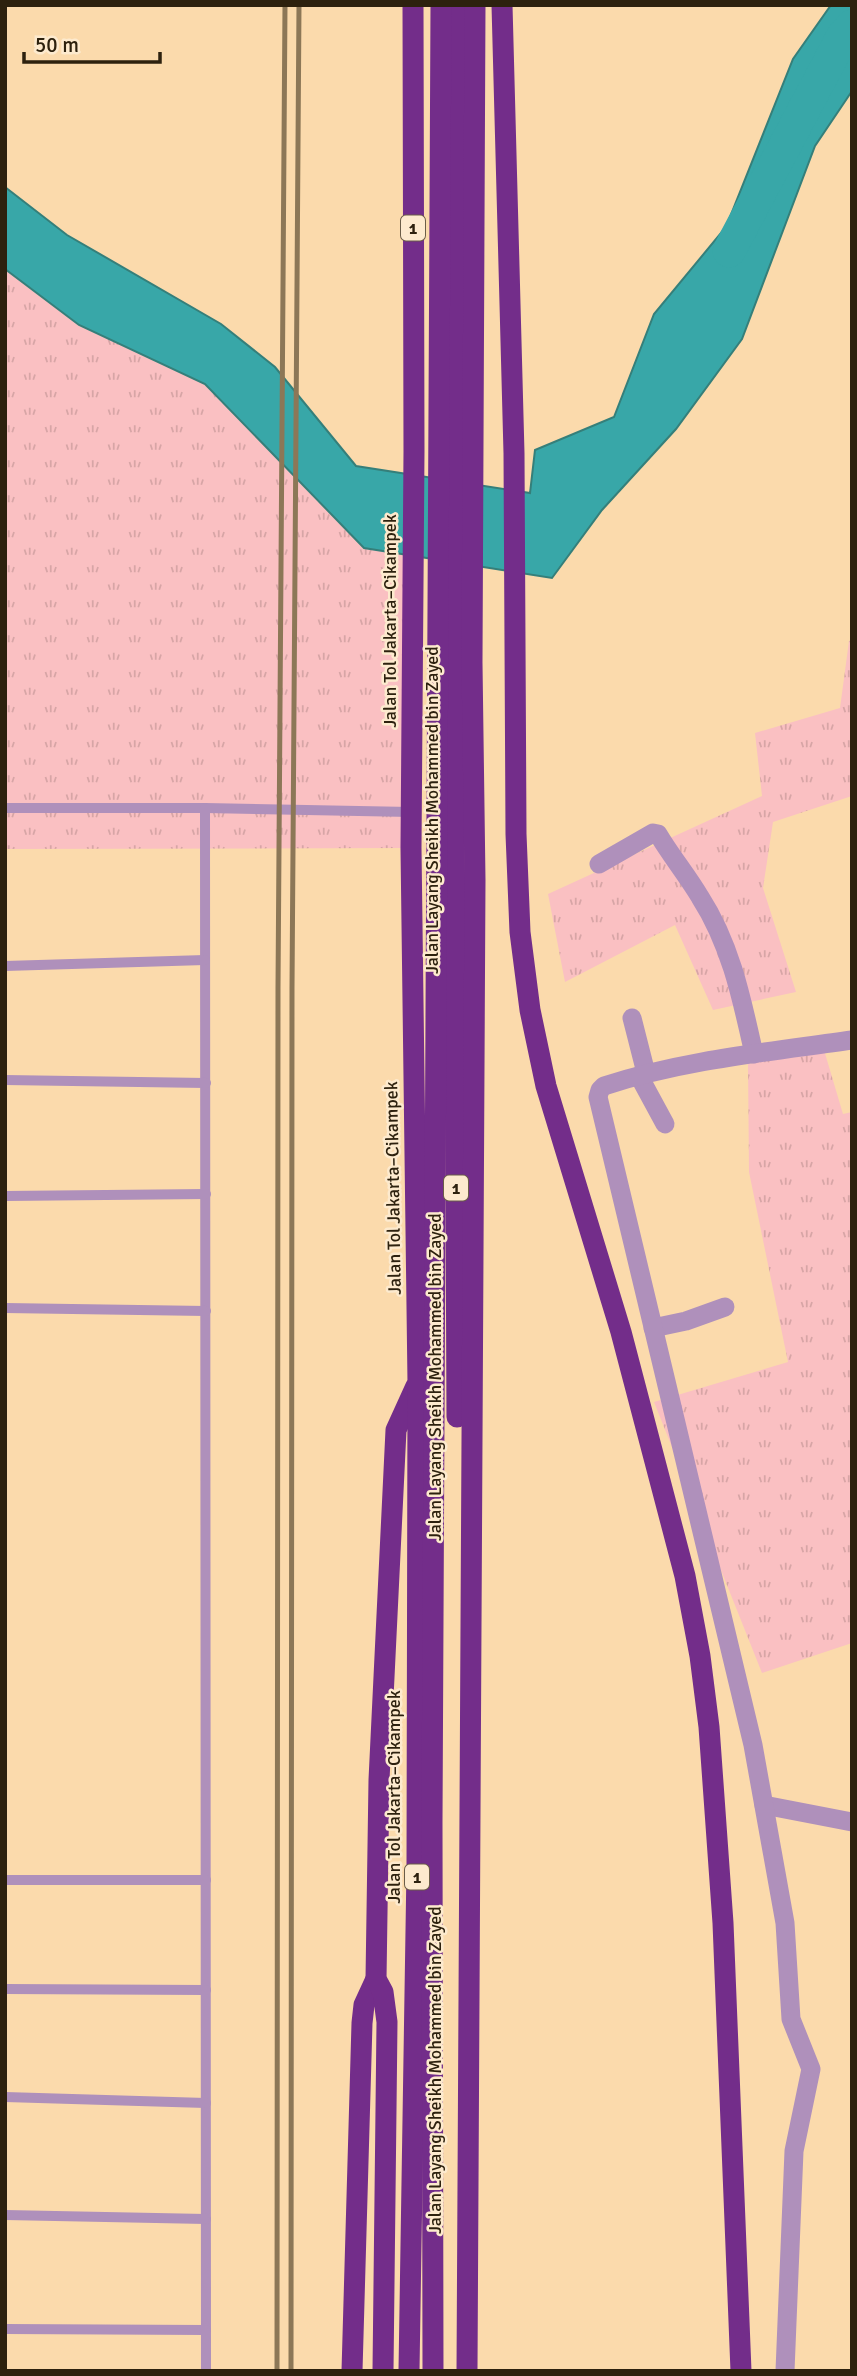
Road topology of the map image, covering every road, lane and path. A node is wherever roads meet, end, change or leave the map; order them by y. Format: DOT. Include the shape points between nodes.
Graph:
graph roads {
  1 [pos="412,5"];
  2 [pos="441,5"];
  3 [pos="459,5"];
  4 [pos="475,5"];
  5 [pos="502,5"];
  6 [pos="5,808"];
  7 [pos="205,808"];
  8 [pos="411,813"];
  9 [pos="600,864"];
  10 [pos="205,960"];
  11 [pos="5,966"];
  12 [pos="632,1018"];
  13 [pos="852,1040"];
  14 [pos="754,1054"];
  15 [pos="643,1075"];
  16 [pos="5,1080"];
  17 [pos="206,1083"];
  18 [pos="665,1124"];
  19 [pos="206,1194"];
  20 [pos="5,1196"];
  21 [pos="725,1307"];
  22 [pos="5,1308"];
  23 [pos="206,1311"];
  24 [pos="653,1328"];
  25 [pos="418,1383"];
  26 [pos="764,1805"];
  27 [pos="852,1822"];
  28 [pos="5,1880"];
  29 [pos="206,1880"];
  30 [pos="376,1979"];
  31 [pos="5,1989"];
  32 [pos="206,1990"];
  33 [pos="5,2097"];
  34 [pos="206,2103"];
  35 [pos="5,2215"];
  36 [pos="206,2219"];
  37 [pos="5,2329"];
  38 [pos="206,2330"];
  39 [pos="206,2371"];
  40 [pos="352,2371"];
  41 [pos="383,2371"];
  42 [pos="408,2371"];
  43 [pos="433,2371"];
  44 [pos="457,2371"];
  45 [pos="467,2371"];
  46 [pos="741,2371"];
  47 [pos="785,2371"];
  1 -- 8 [label="highway, Jalan Tol Jakarta–Cikampek / 1"];
  2 -- 43 [label="highway, Jalan Layang Sheikh Mohammed bin Zayed / 1"];
  3 -- 44 [label="highway, Jalan Layang Sheikh Mohammed bin Zayed / 1" via="454,740"];
  4 -- 45 [label="highway, 1"];
  5 -- 46 [label="highway" via="520,932 546,1086 621,1332 685,1576 700,1656 723,1937"];
  6 -- 7 [label="lane"];
  7 -- 8 [label="lane"];
  7 -- 10 [label="lane"];
  8 -- 25 [label="highway, Jalan Tol Jakarta–Cikampek / 1"];
  9 -- 14 [label="street" via="658,834 701,898 731,960"];
  10 -- 11 [label="lane"];
  10 -- 17 [label="lane"];
  12 -- 15 [label="street"];
  13 -- 14 [label="street"];
  14 -- 15 [label="street"];
  15 -- 18 [label="street"];
  15 -- 24 [label="street" via="604,1086 598,1097"];
  16 -- 17 [label="lane"];
  17 -- 19 [label="lane"];
  19 -- 20 [label="lane"];
  19 -- 23 [label="lane"];
  21 -- 24 [label="street"];
  22 -- 23 [label="lane"];
  23 -- 29 [label="lane"];
  24 -- 26 [label="street"];
  25 -- 30 [label="highway" via="396,1430 379,1780"];
  25 -- 42 [label="highway, Jalan Tol Jakarta–Cikampek / 1" via="417,1868"];
  26 -- 27 [label="street"];
  26 -- 47 [label="street" via="786,1923 791,2019 811,2069 794,2151"];
  28 -- 29 [label="lane"];
  29 -- 32 [label="lane"];
  30 -- 40 [label="highway" via="364,2005 362,2023"];
  30 -- 41 [label="highway" via="383,1992 387,2022"];
  31 -- 32 [label="lane"];
  32 -- 34 [label="lane"];
  33 -- 34 [label="lane"];
  34 -- 36 [label="lane"];
  35 -- 36 [label="lane"];
  36 -- 38 [label="lane"];
  37 -- 38 [label="lane"];
  38 -- 39 [label="lane"];
}
